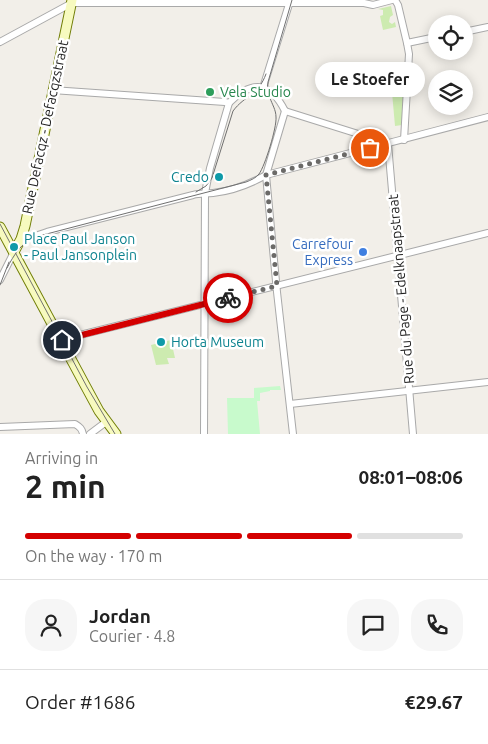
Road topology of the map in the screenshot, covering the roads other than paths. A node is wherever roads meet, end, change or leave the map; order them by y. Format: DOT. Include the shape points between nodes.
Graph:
graph roads {
  1 [pos="394,0"];
  2 [pos="72,1"];
  3 [pos="290,2"];
  4 [pos="488,27"];
  5 [pos="473,30"];
  6 [pos="428,39"];
  7 [pos="0,42"];
  8 [pos="407,43"];
  9 [pos="263,88"];
  10 [pos="52,90"];
  11 [pos="229,104"];
  12 [pos="285,111"];
  13 [pos="488,117"];
  14 [pos="404,140"];
  15 [pos="388,144"];
  16 [pos="266,175"];
  17 [pos="205,193"];
  18 [pos="0,227"];
  19 [pos="488,233"];
  20 [pos="20,241"];
  21 [pos="0,246"];
  22 [pos="14,252"];
  23 [pos="398,256"];
  24 [pos="0,280"];
  25 [pos="277,286"];
  26 [pos="205,304"];
  27 [pos="62,340"];
  28 [pos="488,382"];
  29 [pos="409,390"];
  30 [pos="290,404"];
  31 [pos="106,422"];
  32 [pos="0,427"];
  33 [pos="83,434"];
  34 [pos="90,434"];
  35 [pos="110,434"];
  36 [pos="116,434"];
  37 [pos="204,434"];
  38 [pos="293,434"];
  39 [pos="413,434"];
  1 -- 3 [label="street" via="373,5"];
  1 -- 8 [label="street"];
  2 -- 3 [label="street"];
  2 -- 7 [label="street"];
  2 -- 10 [label="street, Rue Defacqz - Defacqzstraat"];
  3 -- 9 [label="street"];
  4 -- 5 [label="street"];
  6 -- 8 [label="street"];
  8 -- 14 [label="street"];
  9 -- 11 [label="street" via="245,90"];
  9 -- 12 [label="street" via="274,94"];
  10 -- 11 [label="street"];
  10 -- 20 [label="street, Rue Defacqz - Defacqzstraat"];
  11 -- 17 [label="street"];
  12 -- 15 [label="street"];
  12 -- 16 [label="street"];
  13 -- 14 [label="street"];
  14 -- 15 [label="street"];
  15 -- 16 [label="street"];
  15 -- 23 [label="street, Rue du Page - Edelknaapstraat"];
  16 -- 17 [label="street" via="249,184"];
  16 -- 25 [label="street"];
  17 -- 20 [label="street"];
  17 -- 26 [label="street"];
  18 -- 22 [label="street"];
  19 -- 23 [label="street"];
  20 -- 22 [label="street, Rue Defacqz - Defacqzstraat"];
  21 -- 22 [label="street"];
  22 -- 24 [label="street"];
  22 -- 27 [label="street"];
  23 -- 25 [label="street"];
  23 -- 29 [label="street, Rue du Page - Edelknaapstraat"];
  25 -- 26 [label="street"];
  25 -- 30 [label="street"];
  26 -- 27 [label="street"];
  26 -- 37 [label="street"];
  27 -- 31 [label="street"];
  28 -- 29 [label="street"];
  29 -- 30 [label="street"];
  29 -- 39 [label="street, Rue du Page - Edelknaapstraat"];
  30 -- 38 [label="street"];
  31 -- 34 [label="street"];
  31 -- 35 [label="street"];
  31 -- 36 [label="street"];
  32 -- 33 [label="street" via="75,424 80,426"];
}
